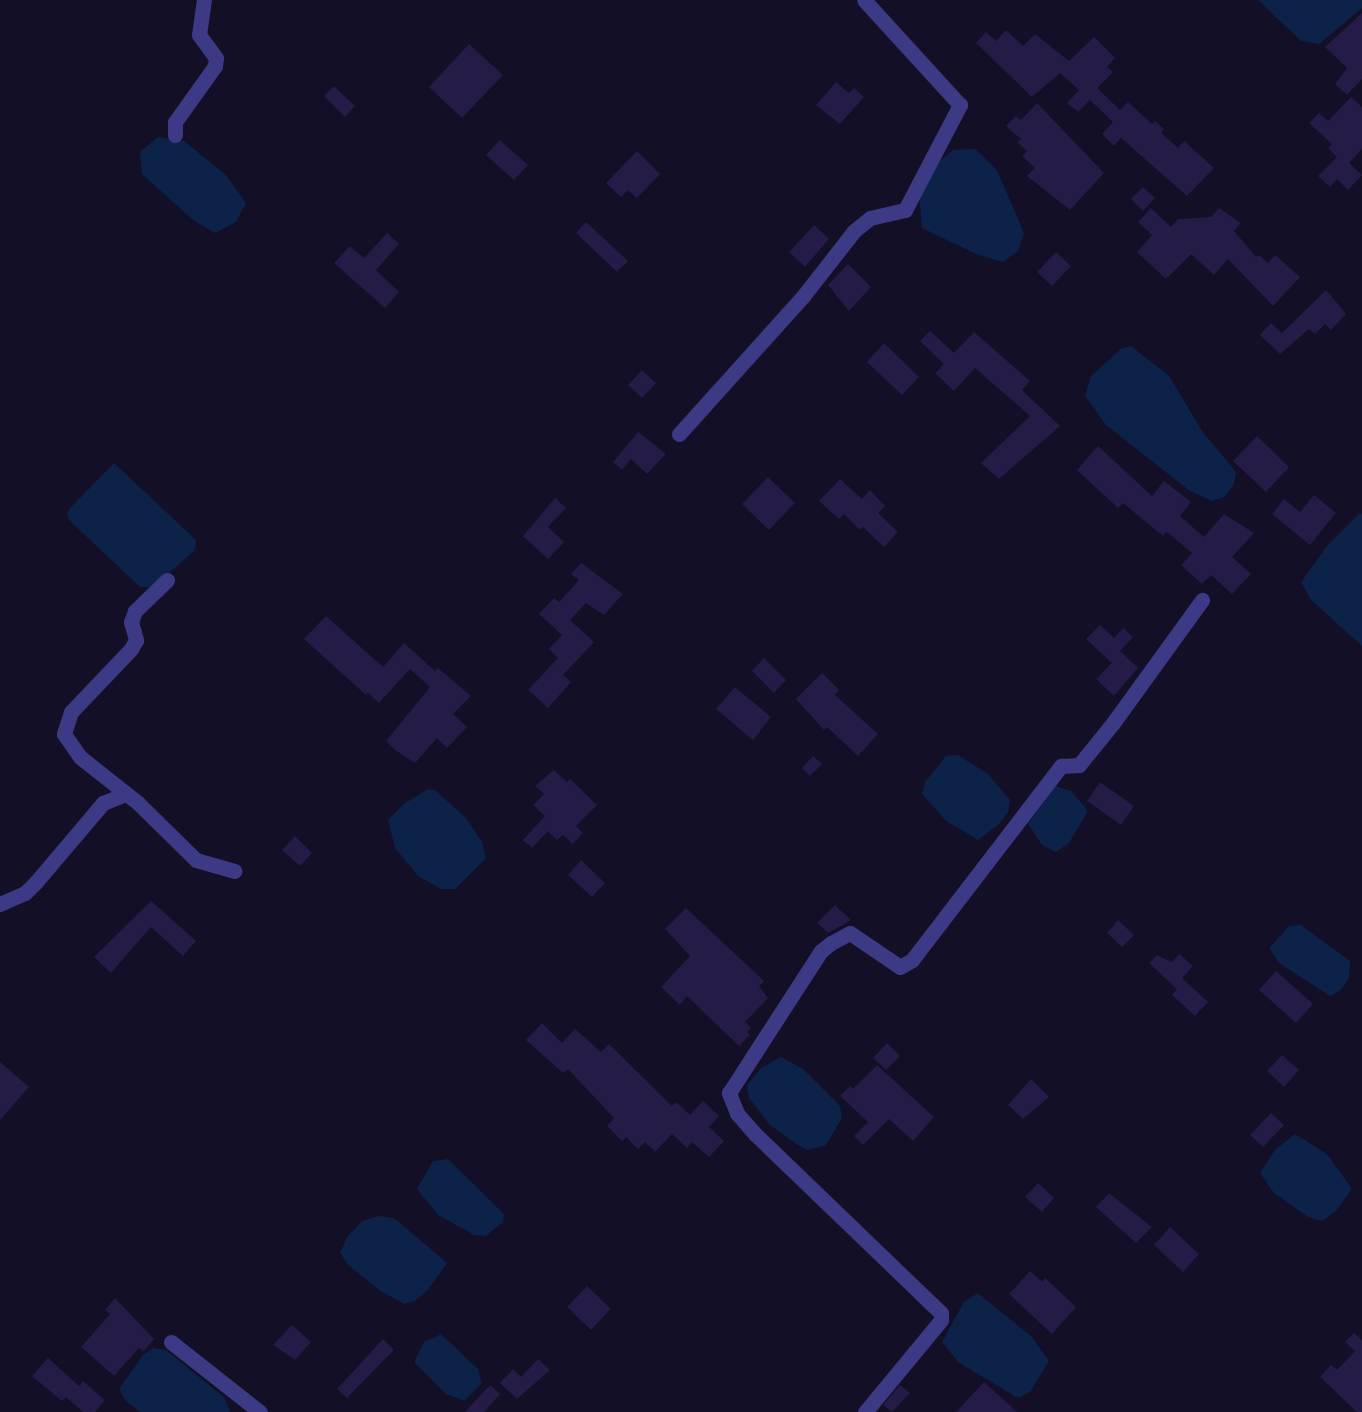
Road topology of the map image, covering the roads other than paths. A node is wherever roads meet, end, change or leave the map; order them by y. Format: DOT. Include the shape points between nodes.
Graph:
graph roads {
  1 [pos="204,0"];
  2 [pos="864,0"];
  3 [pos="175,135"];
  4 [pos="679,434"];
  5 [pos="167,580"];
  6 [pos="1202,600"];
  7 [pos="125,794"];
  8 [pos="234,871"];
  9 [pos="0,904"];
  10 [pos="171,1342"];
  11 [pos="260,1412"];
  12 [pos="865,1412"];
  1 -- 3 [label="street" via="199,35 216,58 215,66 175,123"];
  2 -- 4 [label="street" via="960,105 905,210 887,211 854,231 804,295"];
  5 -- 7 [label="street" via="135,611 130,622 136,640 131,649 71,711 66,723 64,734 80,757"];
  6 -- 12 [label="street" via="1113,723 1079,765 1061,766 912,960 900,966 850,933 831,943 821,951 729,1093 737,1113 755,1134 926,1294 941,1313 936,1327"];
  7 -- 8 [label="street" via="173,834 196,860"];
  7 -- 9 [label="street" via="103,803 25,893"];
  10 -- 11 [label="street"];
}
